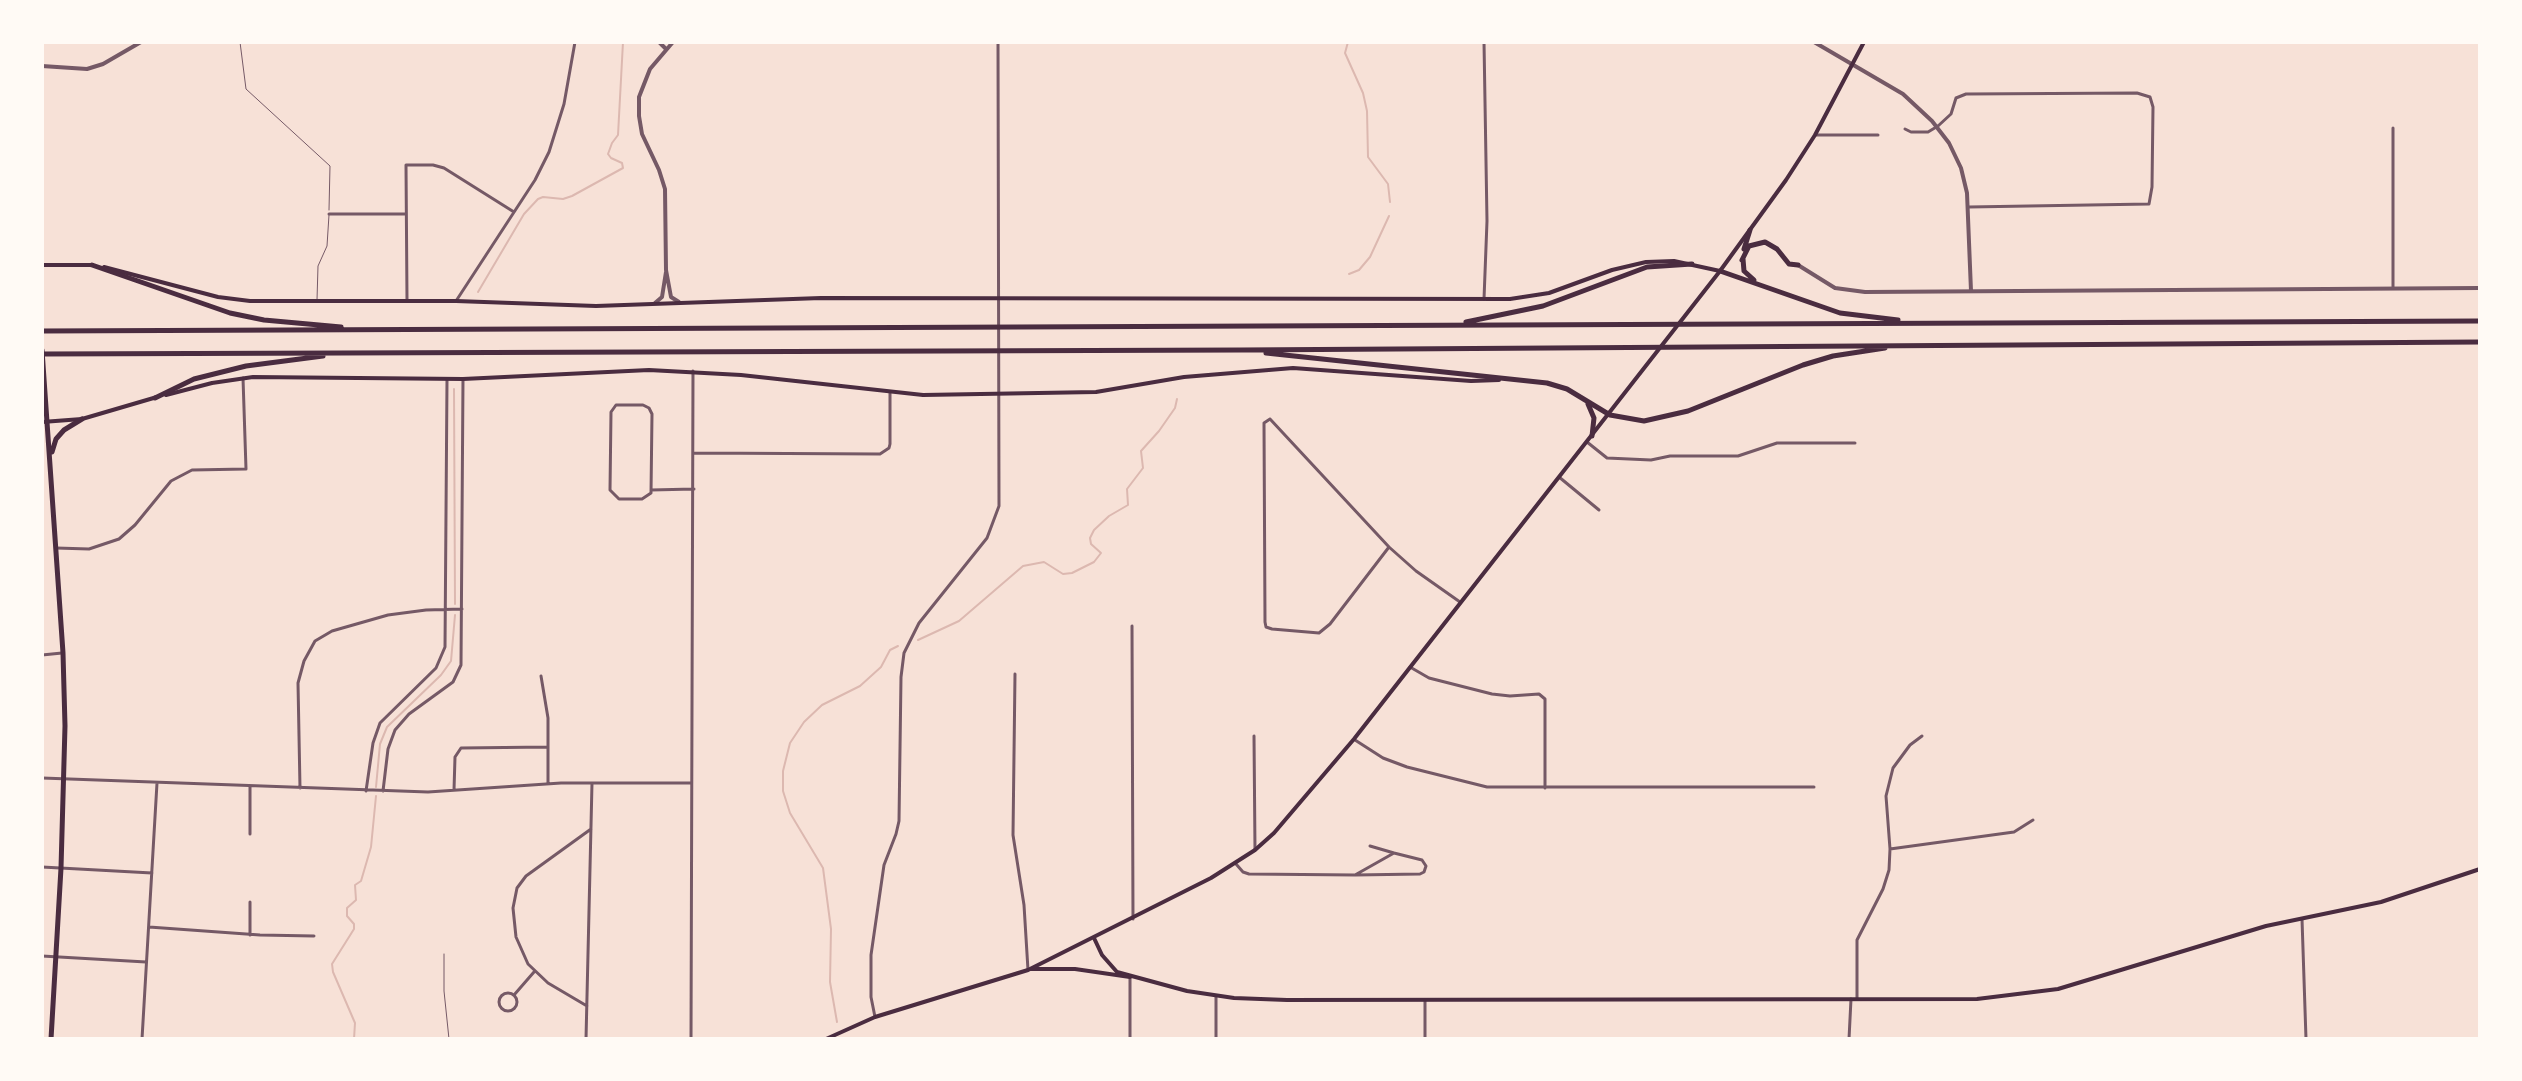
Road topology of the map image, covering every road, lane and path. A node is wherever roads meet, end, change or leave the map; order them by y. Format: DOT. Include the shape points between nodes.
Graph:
graph roads {
  1 [pos="141,42"];
  2 [pos="240,42"];
  3 [pos="575,42"];
  4 [pos="659,42"];
  5 [pos="673,42"];
  6 [pos="998,42"];
  7 [pos="1484,42"];
  8 [pos="1814,42"];
  9 [pos="1864,42"];
  10 [pos="665,48"];
  11 [pos="1853,64"];
  12 [pos="42,66"];
  13 [pos="1938,126"];
  14 [pos="2393,128"];
  15 [pos="1905,129"];
  16 [pos="1815,135"];
  17 [pos="1878,135"];
  18 [pos="1969,207"];
  19 [pos="514,212"];
  20 [pos="329,214"];
  21 [pos="407,214"];
  22 [pos="1750,230"];
  23 [pos="1742,260"];
  24 [pos="1692,264"];
  25 [pos="42,265"];
  26 [pos="92,265"];
  27 [pos="1798,265"];
  28 [pos="666,270"];
  29 [pos="1720,271"];
  30 [pos="1765,287"];
  31 [pos="2393,288"];
  32 [pos="2480,288"];
  33 [pos="1971,291"];
  34 [pos="999,299"];
  35 [pos="1484,299"];
  36 [pos="407,300"];
  37 [pos="317,301"];
  38 [pos="456,301"];
  39 [pos="689,304"];
  40 [pos="646,306"];
  41 [pos="2480,321"];
  42 [pos="1959,323"];
  43 [pos="1454,324"];
  44 [pos="378,330"];
  45 [pos="42,331"];
  46 [pos="2480,342"];
  47 [pos="1897,345"];
  48 [pos="1241,350"];
  49 [pos="42,352"];
  50 [pos="354,353"];
  51 [pos="693,371"];
  52 [pos="243,378"];
  53 [pos="463,379"];
  54 [pos="447,380"];
  55 [pos="1517,380"];
  56 [pos="890,393"];
  57 [pos="1000,396"];
  58 [pos="155,398"];
  59 [pos="1585,400"];
  60 [pos="1610,415"];
  61 [pos="82,419"];
  62 [pos="45,422"];
  63 [pos="1592,436"];
  64 [pos="1587,442"];
  65 [pos="1855,443"];
  66 [pos="694,453"];
  67 [pos="49,462"];
  68 [pos="1559,477"];
  69 [pos="694,489"];
  70 [pos="651,490"];
  71 [pos="1599,510"];
  72 [pos="1389,547"];
  73 [pos="56,548"];
  74 [pos="1460,602"];
  75 [pos="462,609"];
  76 [pos="446,610"];
  77 [pos="1132,626"];
  78 [pos="63,653"];
  79 [pos="42,655"];
  80 [pos="1410,667"];
  81 [pos="1015,674"];
  82 [pos="541,676"];
  83 [pos="1254,736"];
  84 [pos="1922,736"];
  85 [pos="1354,739"];
  86 [pos="548,747"];
  87 [pos="42,778"];
  88 [pos="65,779"];
  89 [pos="157,783"];
  90 [pos="592,783"];
  91 [pos="691,783"];
  92 [pos="548,784"];
  93 [pos="250,786"];
  94 [pos="1814,787"];
  95 [pos="300,788"];
  96 [pos="1545,788"];
  97 [pos="366,791"];
  98 [pos="383,791"];
  99 [pos="454,791"];
  100 [pos="2033,820"];
  101 [pos="591,829"];
  102 [pos="250,834"];
  103 [pos="1370,846"];
  104 [pos="1890,849"];
  105 [pos="1255,850"];
  106 [pos="1394,853"];
  107 [pos="1236,864"];
  108 [pos="42,867"];
  109 [pos="61,868"];
  110 [pos="2480,869"];
  111 [pos="152,873"];
  112 [pos="1355,875"];
  113 [pos="250,902"];
  114 [pos="2302,917"];
  115 [pos="1133,919"];
  116 [pos="149,927"];
  117 [pos="250,935"];
  118 [pos="314,936"];
  119 [pos="1094,938"];
  120 [pos="444,954"];
  121 [pos="42,956"];
  122 [pos="56,957"];
  123 [pos="147,962"];
  124 [pos="1028,970"];
  125 [pos="534,972"];
  126 [pos="1130,977"];
  127 [pos="514,995"];
  128 [pos="1216,996"];
  129 [pos="1854,999"];
  130 [pos="1425,1000"];
  131 [pos="587,1006"];
  132 [pos="875,1017"];
  133 [pos="51,1039"];
  134 [pos="142,1039"];
  135 [pos="449,1039"];
  136 [pos="586,1039"];
  137 [pos="691,1039"];
  138 [pos="826,1039"];
  139 [pos="1130,1039"];
  140 [pos="1216,1039"];
  141 [pos="1425,1039"];
  142 [pos="1849,1039"];
  143 [pos="2306,1039"];
  1 -- 12 [label="street" via="87,69"];
  2 -- 20 [label="lane" via="246,89 330,166"];
  3 -- 19 [label="street" via="553,143"];
  4 -- 10 [label="street"];
  5 -- 10 [label="street"];
  6 -- 34 [label="street"];
  7 -- 35 [label="street"];
  8 -- 11 [label="street"];
  9 -- 11 [label="main road"];
  10 -- 28 [label="street" via="650,69 638,107 642,134 665,189"];
  11 -- 13 [label="street" via="1903,94"];
  11 -- 16 [label="main road"];
  13 -- 15 [label="street" via="1928,132"];
  13 -- 18 [label="street" via="1961,168"];
  13 -- 18 [label="street" via="1951,114 1957,96 1975,94 2147,95 2153,107 2149,204"];
  14 -- 31 [label="street"];
  16 -- 17 [label="street"];
  16 -- 22 [label="main road"];
  18 -- 33 [label="street"];
  19 -- 21 [label="street" via="455,173 433,165 406,165"];
  19 -- 38 [label="street"];
  20 -- 21 [label="street"];
  20 -- 37 [label="lane"];
  21 -- 36 [label="street"];
  22 -- 23 [label="highway"];
  22 -- 29 [label="main road"];
  23 -- 27 [label="highway" via="1749,246 1765,242 1789,264"];
  23 -- 30 [label="highway" via="1747,275"];
  24 -- 29 [label="main road"];
  24 -- 35 [label="main road" via="1636,263 1540,295"];
  24 -- 43 [label="highway" via="1647,267 1543,306"];
  25 -- 26 [label="main road"];
  26 -- 37 [label="main road" via="218,297"];
  26 -- 44 [label="highway" via="230,313"];
  27 -- 33 [label="street" via="1835,288 1855,292"];
  28 -- 39 [label="street" via="671,297"];
  28 -- 40 [label="street" via="661,299"];
  29 -- 30 [label="highway"];
  29 -- 60 [label="main road"];
  30 -- 42 [label="highway" via="1851,315"];
  31 -- 32 [label="street"];
  31 -- 33 [label="street"];
  34 -- 35 [label="main road"];
  34 -- 39 [label="main road"];
  34 -- 57 [label="street"];
  36 -- 37 [label="main road"];
  36 -- 38 [label="main road"];
  38 -- 40 [label="main road"];
  39 -- 40 [label="main road"];
  41 -- 42 [label="highway"];
  42 -- 43 [label="highway"];
  43 -- 44 [label="highway"];
  44 -- 45 [label="highway"];
  46 -- 47 [label="highway"];
  47 -- 48 [label="highway"];
  47 -- 60 [label="highway" via="1803,365 1674,416 1644,421"];
  48 -- 50 [label="highway"];
  48 -- 55 [label="highway"];
  49 -- 50 [label="highway"];
  49 -- 62 [label="highway"];
  50 -- 58 [label="highway" via="246,366 194,379"];
  51 -- 53 [label="main road"];
  51 -- 56 [label="main road"];
  51 -- 66 [label="street"];
  52 -- 54 [label="main road"];
  52 -- 58 [label="main road"];
  52 -- 73 [label="street" via="246,469 192,470 165,487 119,539 89,549"];
  53 -- 54 [label="main road"];
  53 -- 75 [label="street"];
  54 -- 76 [label="street"];
  55 -- 57 [label="main road" via="1293,368 1184,377 1096,392"];
  55 -- 59 [label="highway" via="1557,385"];
  56 -- 57 [label="main road"];
  56 -- 66 [label="street" via="890,444 880,454"];
  57 -- 132 [label="street" via="997,516 978,551 914,630 902,664 899,821 884,865 872,946"];
  58 -- 61 [label="main road"];
  59 -- 60 [label="highway"];
  59 -- 63 [label="highway" via="1594,418"];
  60 -- 63 [label="main road"];
  61 -- 62 [label="main road"];
  61 -- 67 [label="highway" via="60,434"];
  62 -- 67 [label="highway"];
  63 -- 64 [label="main road"];
  64 -- 65 [label="street" via="1607,458 1651,460 1738,456 1777,443"];
  64 -- 68 [label="main road"];
  66 -- 69 [label="street"];
  67 -- 73 [label="highway"];
  68 -- 71 [label="street"];
  68 -- 74 [label="main road"];
  69 -- 70 [label="street"];
  69 -- 91 [label="street"];
  70 -- 70 [label="street" via="651,410 643,405 614,406 611,492 619,499 642,499"];
  72 -- 72 [label="street" via="1275,422 1264,423 1266,627 1324,630"];
  72 -- 74 [label="street"];
  73 -- 78 [label="highway"];
  74 -- 80 [label="main road"];
  75 -- 76 [label="street"];
  75 -- 98 [label="street" via="458,674 397,727 388,749"];
  76 -- 95 [label="street" via="378,617 332,631 312,645 298,683"];
  76 -- 97 [label="street" via="443,658 380,723"];
  77 -- 115 [label="street"];
  78 -- 79 [label="street"];
  78 -- 88 [label="highway"];
  80 -- 85 [label="main road"];
  80 -- 96 [label="street" via="1429,678 1492,694 1539,694 1545,699"];
  81 -- 124 [label="street" via="1013,835"];
  82 -- 86 [label="street"];
  83 -- 105 [label="street"];
  84 -- 104 [label="street" via="1893,768 1886,796"];
  85 -- 96 [label="street" via="1383,758 1462,783"];
  85 -- 105 [label="main road"];
  86 -- 92 [label="street"];
  86 -- 99 [label="street" via="461,748 455,754"];
  87 -- 88 [label="street"];
  88 -- 89 [label="street"];
  88 -- 109 [label="highway"];
  89 -- 93 [label="street"];
  89 -- 111 [label="street"];
  90 -- 91 [label="street"];
  90 -- 92 [label="street"];
  90 -- 101 [label="street"];
  91 -- 137 [label="street"];
  92 -- 99 [label="street"];
  93 -- 95 [label="street"];
  93 -- 102 [label="street"];
  94 -- 96 [label="street"];
  95 -- 97 [label="street"];
  97 -- 98 [label="street"];
  98 -- 99 [label="street"];
  100 -- 104 [label="street" via="2014,832"];
  101 -- 125 [label="street" via="517,888 516,937"];
  101 -- 131 [label="street"];
  103 -- 106 [label="street"];
  104 -- 129 [label="street" via="1883,889 1857,940"];
  105 -- 107 [label="main road"];
  106 -- 112 [label="street"];
  106 -- 112 [label="street" via="1422,860 1426,870"];
  107 -- 112 [label="street" via="1247,874"];
  107 -- 115 [label="main road"];
  108 -- 109 [label="street"];
  109 -- 111 [label="street"];
  109 -- 122 [label="highway"];
  110 -- 114 [label="main road" via="2381,902"];
  111 -- 116 [label="street"];
  113 -- 117 [label="street"];
  114 -- 129 [label="main road" via="2058,989 1977,999"];
  114 -- 143 [label="street"];
  115 -- 119 [label="main road"];
  116 -- 117 [label="street"];
  116 -- 123 [label="street"];
  117 -- 118 [label="street"];
  119 -- 124 [label="main road"];
  119 -- 126 [label="main road" via="1108,964"];
  120 -- 135 [label="lane"];
  121 -- 122 [label="street"];
  122 -- 123 [label="street"];
  122 -- 133 [label="highway"];
  123 -- 134 [label="street"];
  124 -- 126 [label="main road" via="1075,969"];
  124 -- 132 [label="main road"];
  125 -- 127 [label="street"];
  125 -- 131 [label="street"];
  126 -- 128 [label="main road"];
  126 -- 139 [label="street"];
  127 -- 127 [label="street" via="500,997 502,1010 516,1007"];
  128 -- 130 [label="main road"];
  128 -- 140 [label="street"];
  129 -- 130 [label="main road"];
  129 -- 142 [label="street"];
  130 -- 141 [label="street"];
  131 -- 136 [label="street"];
  132 -- 138 [label="main road"];
}
